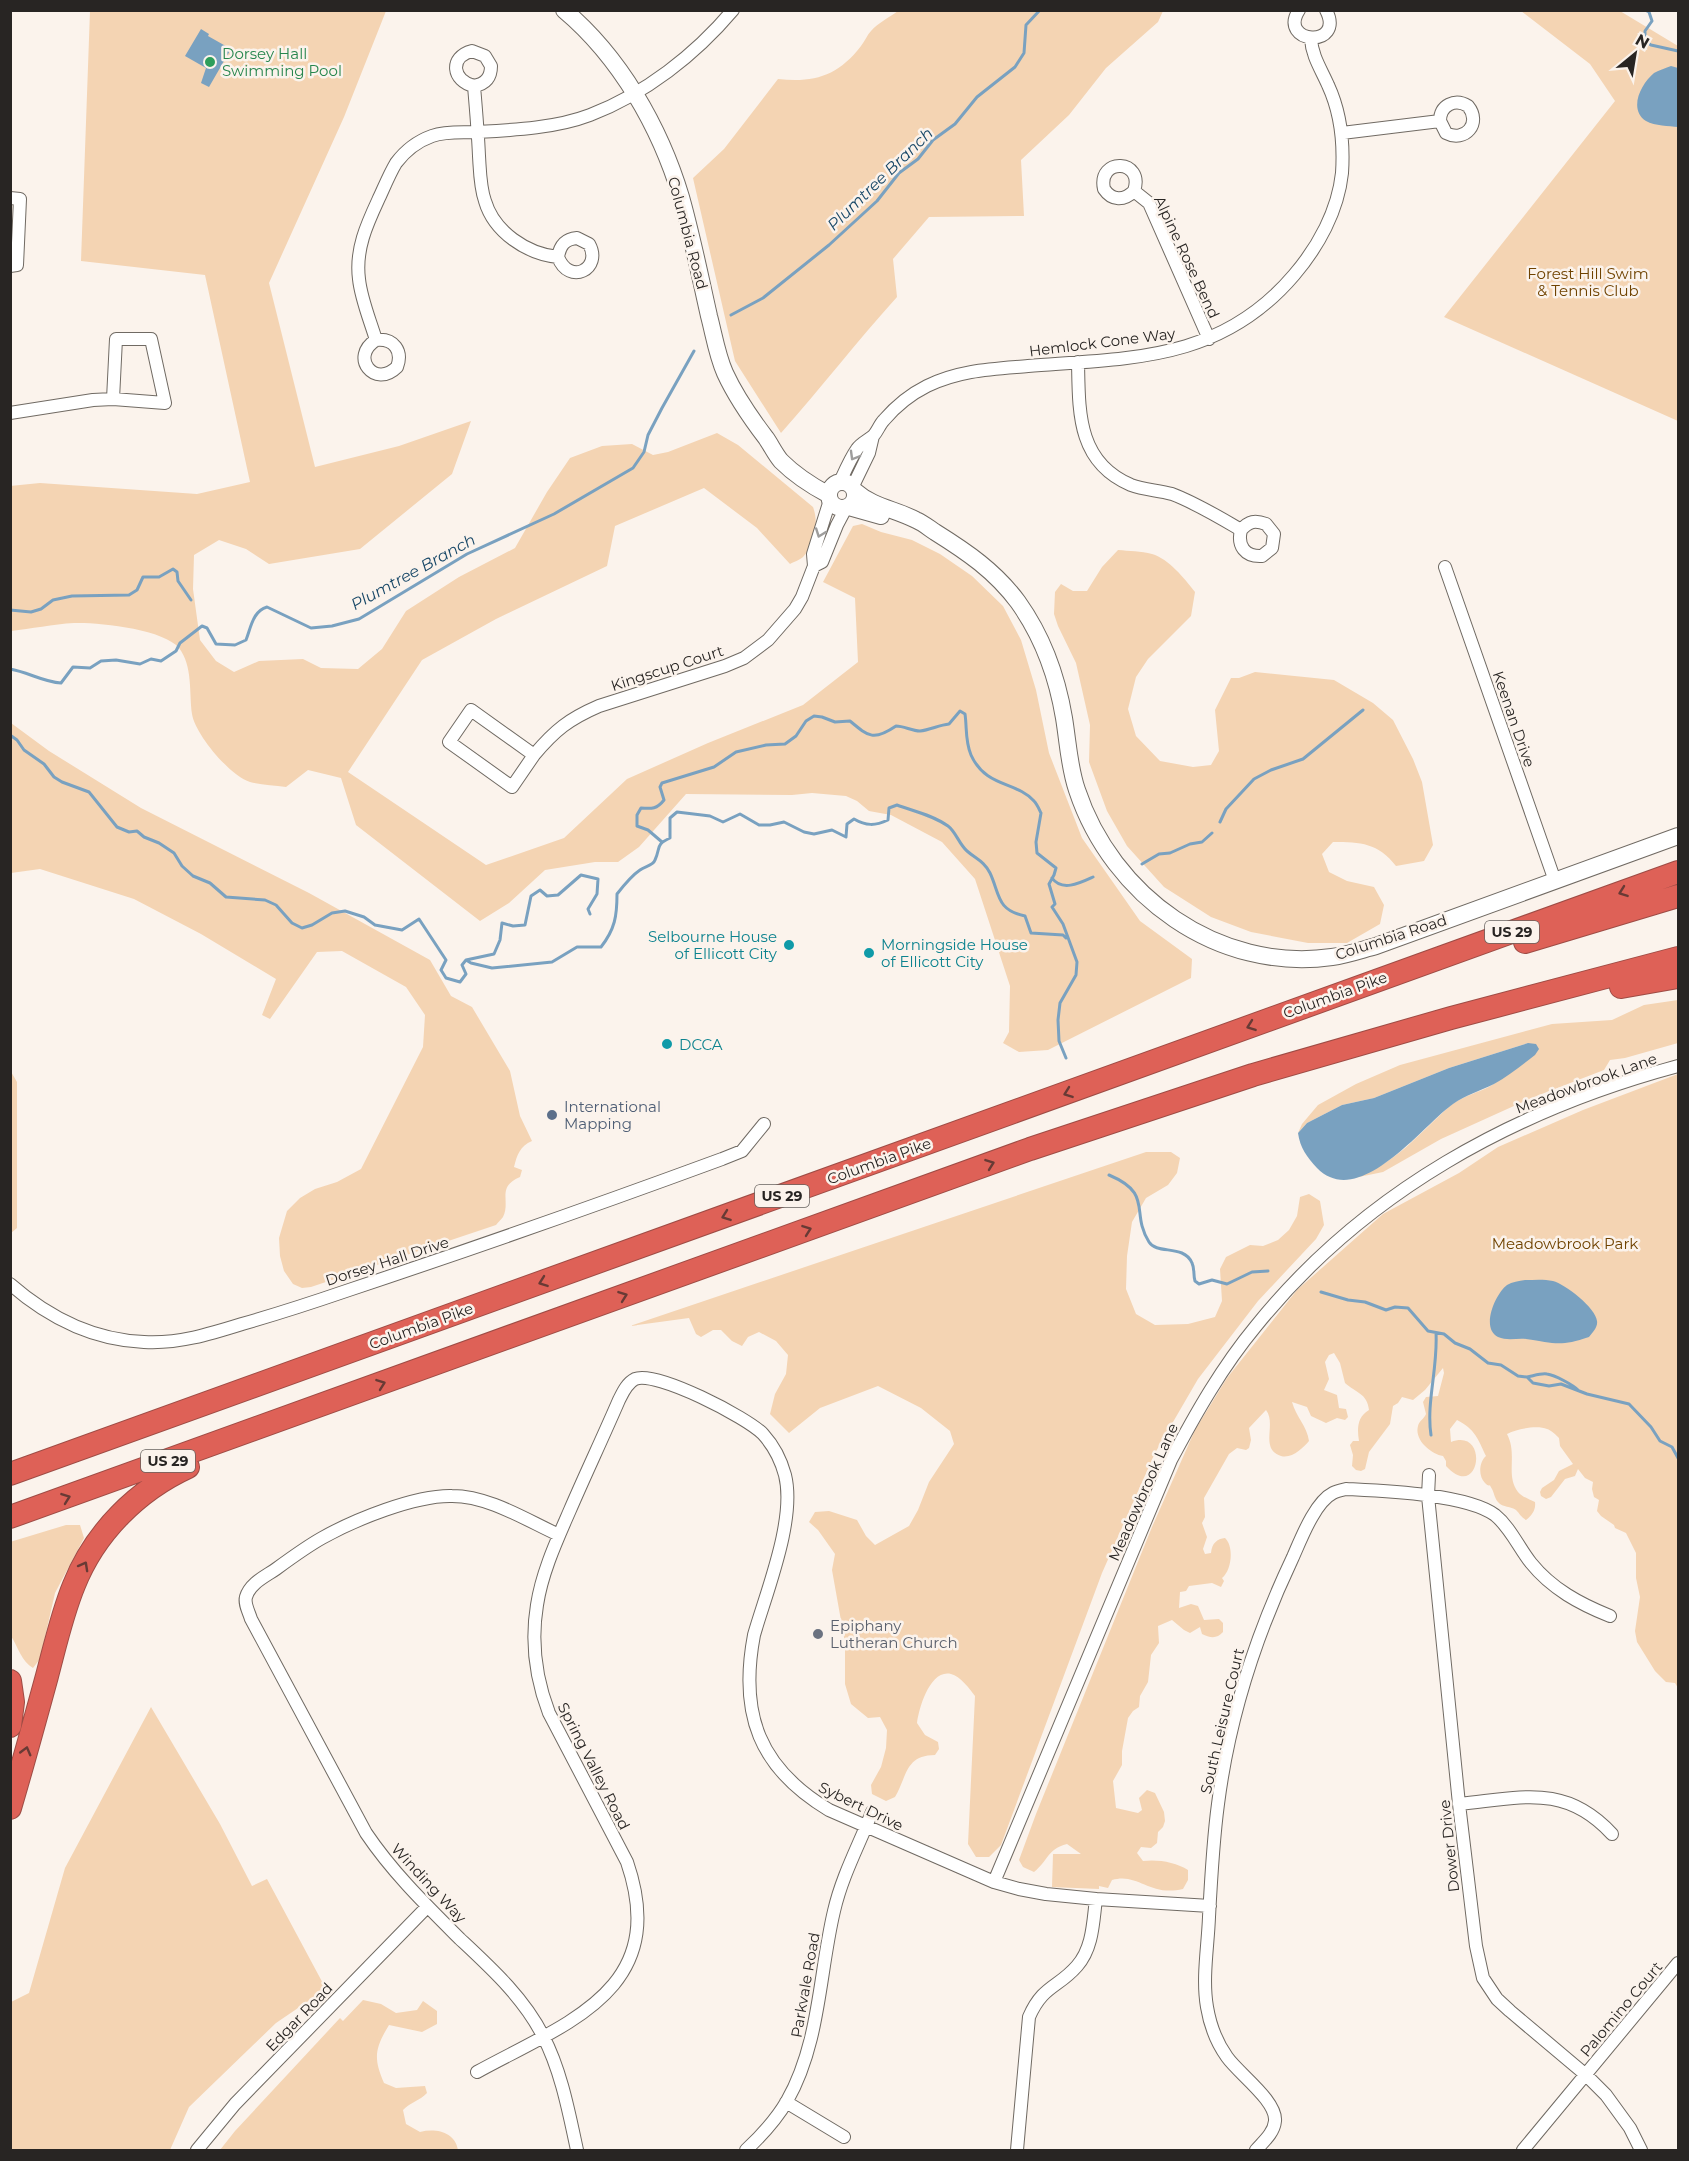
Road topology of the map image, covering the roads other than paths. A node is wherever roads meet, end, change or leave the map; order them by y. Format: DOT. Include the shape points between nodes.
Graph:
graph roads {
  1 [pos="564,10"];
  2 [pos="733,10"];
  3 [pos="1299,10"];
  4 [pos="1326,10"];
  5 [pos="1311,39"];
  6 [pos="474,86"];
  7 [pos="634,93"];
  8 [pos="1440,121"];
  9 [pos="478,132"];
  10 [pos="1342,133"];
  11 [pos="1134,191"];
  12 [pos="10,198"];
  13 [pos="558,256"];
  14 [pos="10,266"];
  15 [pos="1209,339"];
  16 [pos="376,340"];
  17 [pos="1078,362"];
  18 [pos="112,399"];
  19 [pos="10,413"];
  20 [pos="842,494"];
  21 [pos="1241,530"];
  22 [pos="814,566"];
  23 [pos="1445,567"];
  24 [pos="534,755"];
  25 [pos="1678,836"];
  26 [pos="1678,872"];
  27 [pos="1555,881"];
  28 [pos="1678,896"];
  29 [pos="1678,958"];
  30 [pos="1678,977"];
  31 [pos="1346,992"];
  32 [pos="1451,1018"];
  33 [pos="1678,1066"];
  34 [pos="764,1124"];
  35 [pos="10,1284"];
  36 [pos="636,1379"];
  37 [pos="218,1399"];
  38 [pos="326,1404"];
  39 [pos="10,1460"];
  40 [pos="10,1474"];
  41 [pos="1429,1475"];
  42 [pos="1428,1496"];
  43 [pos="10,1517"];
  44 [pos="559,1535"];
  45 [pos="1610,1616"];
  46 [pos="10,1681"];
  47 [pos="10,1725"];
  48 [pos="1459,1804"];
  49 [pos="10,1808"];
  50 [pos="872,1812"];
  51 [pos="866,1827"];
  52 [pos="1612,1834"];
  53 [pos="994,1882"];
  54 [pos="1096,1899"];
  55 [pos="1210,1906"];
  56 [pos="427,1907"];
  57 [pos="1678,1963"];
  58 [pos="543,2036"];
  59 [pos="477,2072"];
  60 [pos="1586,2075"];
  61 [pos="786,2102"];
  62 [pos="844,2137"];
  63 [pos="196,2151"];
  64 [pos="577,2151"];
  65 [pos="746,2151"];
  66 [pos="1017,2151"];
  67 [pos="1256,2151"];
  68 [pos="1523,2151"];
  69 [pos="1641,2151"];
  1 -- 7 [label="street, Columbia Road" via="591,35"];
  2 -- 7 [label="street" via="700,45"];
  3 -- 5 [label="street, Hemlock Cone Way" via="1297,29"];
  4 -- 5 [label="street" via="1328,30"];
  5 -- 10 [label="street, Hemlock Cone Way" via="1316,62 1336,105"];
  6 -- 9 [label="street"];
  7 -- 9 [label="street" via="589,115 551,125"];
  7 -- 20 [label="street, Columbia Road" via="681,196 724,370 748,416 767,440"];
  8 -- 10 [label="street"];
  9 -- 13 [label="street" via="481,184 490,214 520,244 547,256"];
  9 -- 16 [label="street" via="448,133 418,143 401,158 389,177 367,224 358,260 359,279"];
  10 -- 15 [label="street, Hemlock Cone Way" via="1342,173 1337,197 1329,221 1305,262 1272,299"];
  11 -- 15 [label="street, Alpine Rose Bend" via="1149,203"];
  12 -- 14 [label="street" via="20,199 17,265"];
  15 -- 17 [label="street, Hemlock Cone Way" via="1157,354"];
  17 -- 20 [label="street, Hemlock Cone Way" via="975,370 926,386 884,420 873,436 869,453"];
  17 -- 21 [label="street" via="1084,432 1088,446 1108,471 1133,486 1186,500"];
  18 -- 18 [label="street" via="165,403 151,339 116,339"];
  18 -- 19 [label="street"];
  20 -- 22 [label="street, Kingscup Court, one-way" via="813,554"];
  20 -- 22 [label="street, Kingscup Court" via="837,525 822,562"];
  20 -- 27 [label="street, Columbia Road" via="916,520 936,532 989,569 1017,601 1031,622 1059,688 1076,786 1092,827 1143,896 1186,927 1228,946 1270,956 1332,957 1376,946"];
  22 -- 24 [label="street, Kingscup Court" via="802,597 786,620 744,658 579,715 558,728"];
  23 -- 27 [label="street, Keenan Drive"];
  24 -- 24 [label="street, Kingscup Court" via="471,710 449,742 512,787"];
  25 -- 27 [label="street, Columbia Road"];
  26 -- 31 [label="highway, Columbia Pike / US 29, one-way"];
  28 -- 31 [label="highway"];
  29 -- 32 [label="highway, US 29"];
  30 -- 32 [label="highway"];
  31 -- 37 [label="highway, Columbia Pike / US 29, one-way"];
  38 -- 32 [label="highway, US 29, one-way" via="1029,1149 1253,1075"];
  33 -- 53 [label="street, Meadowbrook Lane" via="1557,1106 1464,1150 1425,1174 1386,1201 1315,1262 1255,1327 1208,1394 1171,1460"];
  34 -- 35 [label="street, Dorsey Hall Drive" via="742,1151 722,1159 520,1233 205,1335 147,1343 96,1335 57,1319"];
  36 -- 44 [label="street, Spring Valley Road" via="619,1400"];
  36 -- 51 [label="street, Sybert Drive" via="664,1382 737,1415 764,1435 779,1459 788,1487 787,1516 750,1655 752,1714 766,1749 794,1785 829,1810"];
  37 -- 39 [label="highway"];
  37 -- 40 [label="highway, Columbia Pike / US 29"];
  43 -- 38 [label="highway, US 29, one-way"];
  49 -- 38 [label="highway, one-way" via="74,1583 109,1527 137,1498 165,1478"];
  41 -- 42 [label="street, Dower Drive"];
  42 -- 45 [label="street" via="1459,1500 1487,1510 1505,1525 1548,1581"];
  42 -- 48 [label="street, Dower Drive"];
  42 -- 55 [label="street, South Leisure Court" via="1334,1492 1326,1497 1306,1529 1266,1616 1239,1700 1218,1804"];
  44 -- 56 [label="street, Winding Way" via="488,1502 464,1496 419,1500 321,1538 258,1581 246,1596 251,1619 366,1833"];
  44 -- 58 [label="street, Spring Valley Road" via="537,1603 534,1645 539,1680 557,1730 627,1862 638,1919 632,1952 618,1981 577,2019"];
  46 -- 47 [label="highway"];
  48 -- 52 [label="street" via="1530,1797 1565,1800 1592,1815"];
  48 -- 60 [label="street, Dower Drive" via="1483,1978 1497,1999"];
  50 -- 51 [label="street, Parkvale Road"];
  51 -- 53 [label="street, Sybert Drive"];
  51 -- 61 [label="street, Parkvale Road" via="841,1886 813,2031 800,2076"];
  53 -- 54 [label="street, Sybert Drive" via="1046,1894"];
  54 -- 55 [label="street, Sybert Drive"];
  54 -- 66 [label="street" via="1086,1953 1077,1967 1036,2001 1029,2017"];
  55 -- 67 [label="street, South Leisure Court" via="1205,1989 1210,2021 1226,2056 1269,2101 1275,2113 1272,2130"];
  56 -- 58 [label="street, Winding Way" via="502,1979"];
  56 -- 63 [label="street, Edgar Road" via="235,2104"];
  57 -- 60 [label="street, Palomino Court"];
  58 -- 59 [label="street, Spring Valley Road"];
  58 -- 64 [label="street, Winding Way"];
  60 -- 68 [label="street, Palomino Court"];
  60 -- 69 [label="street, Dower Drive" via="1620,2112"];
  61 -- 62 [label="street"];
  61 -- 65 [label="street, Parkvale Road"];
}
